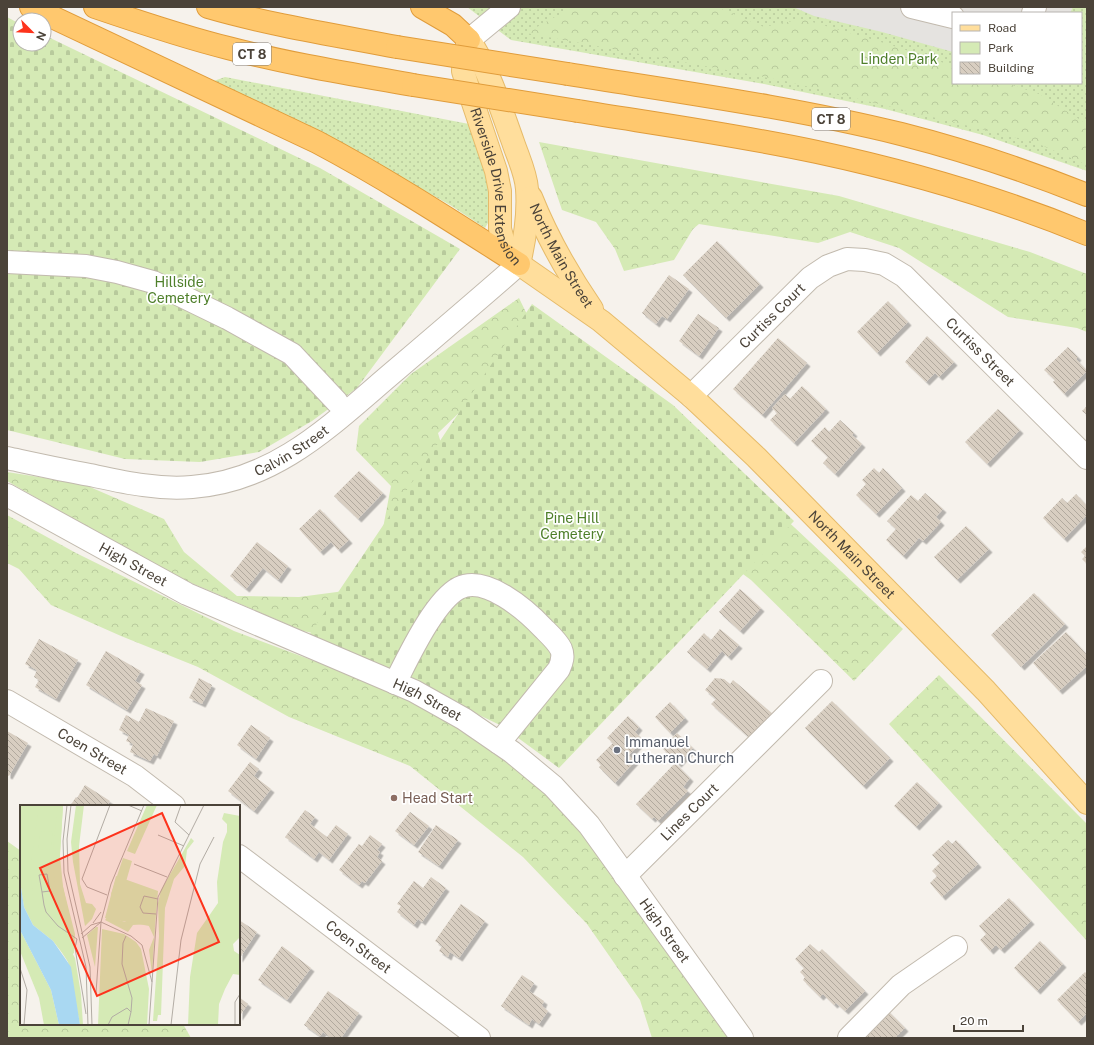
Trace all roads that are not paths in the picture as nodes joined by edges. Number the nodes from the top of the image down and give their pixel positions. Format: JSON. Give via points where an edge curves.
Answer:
{"nodes":[{"id":1,"x":31,"y":7,"type":"edge"},
{"id":2,"x":95,"y":7,"type":"edge"},
{"id":3,"x":208,"y":7,"type":"edge"},
{"id":4,"x":422,"y":7,"type":"edge"},
{"id":5,"x":509,"y":7,"type":"edge"},
{"id":6,"x":912,"y":7,"type":"edge"},
{"id":7,"x":952,"y":17,"type":"edge"},
{"id":8,"x":469,"y":40,"type":"junction"},
{"id":9,"x":527,"y":187,"type":"junction"},
{"id":10,"x":1087,"y":195,"type":"edge"},
{"id":11,"x":1087,"y":234,"type":"edge"},
{"id":12,"x":866,"y":260,"type":"joint"},
{"id":13,"x":7,"y":262,"type":"edge"},
{"id":14,"x":519,"y":264,"type":"junction"},
{"id":15,"x":601,"y":321,"type":"junction"},
{"id":16,"x":691,"y":396,"type":"junction"},
{"id":17,"x":336,"y":402,"type":"dead end"},
{"id":18,"x":7,"y":458,"type":"edge"},
{"id":19,"x":1087,"y":458,"type":"edge"},
{"id":20,"x":7,"y":495,"type":"edge"},
{"id":21,"x":821,"y":681,"type":"dead end"},
{"id":22,"x":395,"y":683,"type":"junction"},
{"id":23,"x":7,"y":701,"type":"edge"},
{"id":24,"x":499,"y":743,"type":"junction"},
{"id":25,"x":1087,"y":803,"type":"edge"},
{"id":26,"x":173,"y":805,"type":"edge"},
{"id":27,"x":240,"y":857,"type":"edge"},
{"id":28,"x":626,"y":876,"type":"junction"},
{"id":29,"x":956,"y":947,"type":"dead end"},
{"id":30,"x":479,"y":1038,"type":"edge"},
{"id":31,"x":742,"y":1038,"type":"edge"},
{"id":32,"x":849,"y":1038,"type":"edge"}],
"edges":[{"from":1,"to":14,"type":"highway","via":[[361,165]]},
{"from":2,"to":11,"type":"highway","number":"CT 8","bridge":true,"via":[[228,48],[313,68],[734,136],[817,152],[982,195]]},
{"from":3,"to":10,"type":"highway","number":"CT 8","bridge":true,"via":[[239,16],[397,47],[735,101],[901,134],[982,158]]},
{"from":4,"to":8,"type":"highway","via":[[453,25]]},
{"from":5,"to":8,"type":"street"},
{"from":6,"to":7,"type":"street"},
{"from":8,"to":9,"type":"main road","name":"Riverside Drive Extension","via":[[490,78]]},
{"from":8,"to":14,"type":"main road","name":"Riverside Drive Extension","via":[[464,56],[464,71],[496,171],[500,190],[500,230],[509,252]]},
{"from":9,"to":14,"type":"main road","name":"Riverside Drive Extension","via":[[526,234]]},
{"from":9,"to":15,"type":"main road","name":"North Main Street","via":[[540,220],[560,258]]},
{"from":12,"to":16,"type":"street","name":"Curtiss Court","via":[[847,259],[828,266],[810,278]]},
{"from":12,"to":19,"type":"street","name":"Curtiss Street","via":[[884,264],[904,276]]},
{"from":13,"to":17,"type":"street","via":[[86,266],[153,282],[228,318],[292,354]]},
{"from":14,"to":15,"type":"main road","name":"North Main Street"},
{"from":14,"to":18,"type":"street","name":"Calvin Street","via":[[320,435],[284,459],[250,474],[219,484],[191,488],[162,488],[129,484]]},
{"from":15,"to":16,"type":"main road","name":"North Main Street"},
{"from":16,"to":25,"type":"main road","name":"North Main Street","via":[[783,484],[980,686]]},
{"from":20,"to":22,"type":"street","name":"High Street","via":[[186,594]]},
{"from":21,"to":28,"type":"street","name":"Lines Court"},
{"from":22,"to":24,"type":"street","name":"High Street","via":[[464,719]]},
{"from":22,"to":24,"type":"street","via":[[420,636],[448,595],[460,587],[472,586],[499,592],[541,626],[561,649],[563,657],[558,669]]},
{"from":23,"to":26,"type":"street","name":"Coen Street","via":[[135,776]]},
{"from":24,"to":28,"type":"street","name":"High Street","via":[[553,786],[589,825]]},
{"from":27,"to":30,"type":"street","name":"Coen Street"},
{"from":28,"to":31,"type":"street","name":"High Street"},
{"from":29,"to":32,"type":"street","via":[[901,985]]}]}
